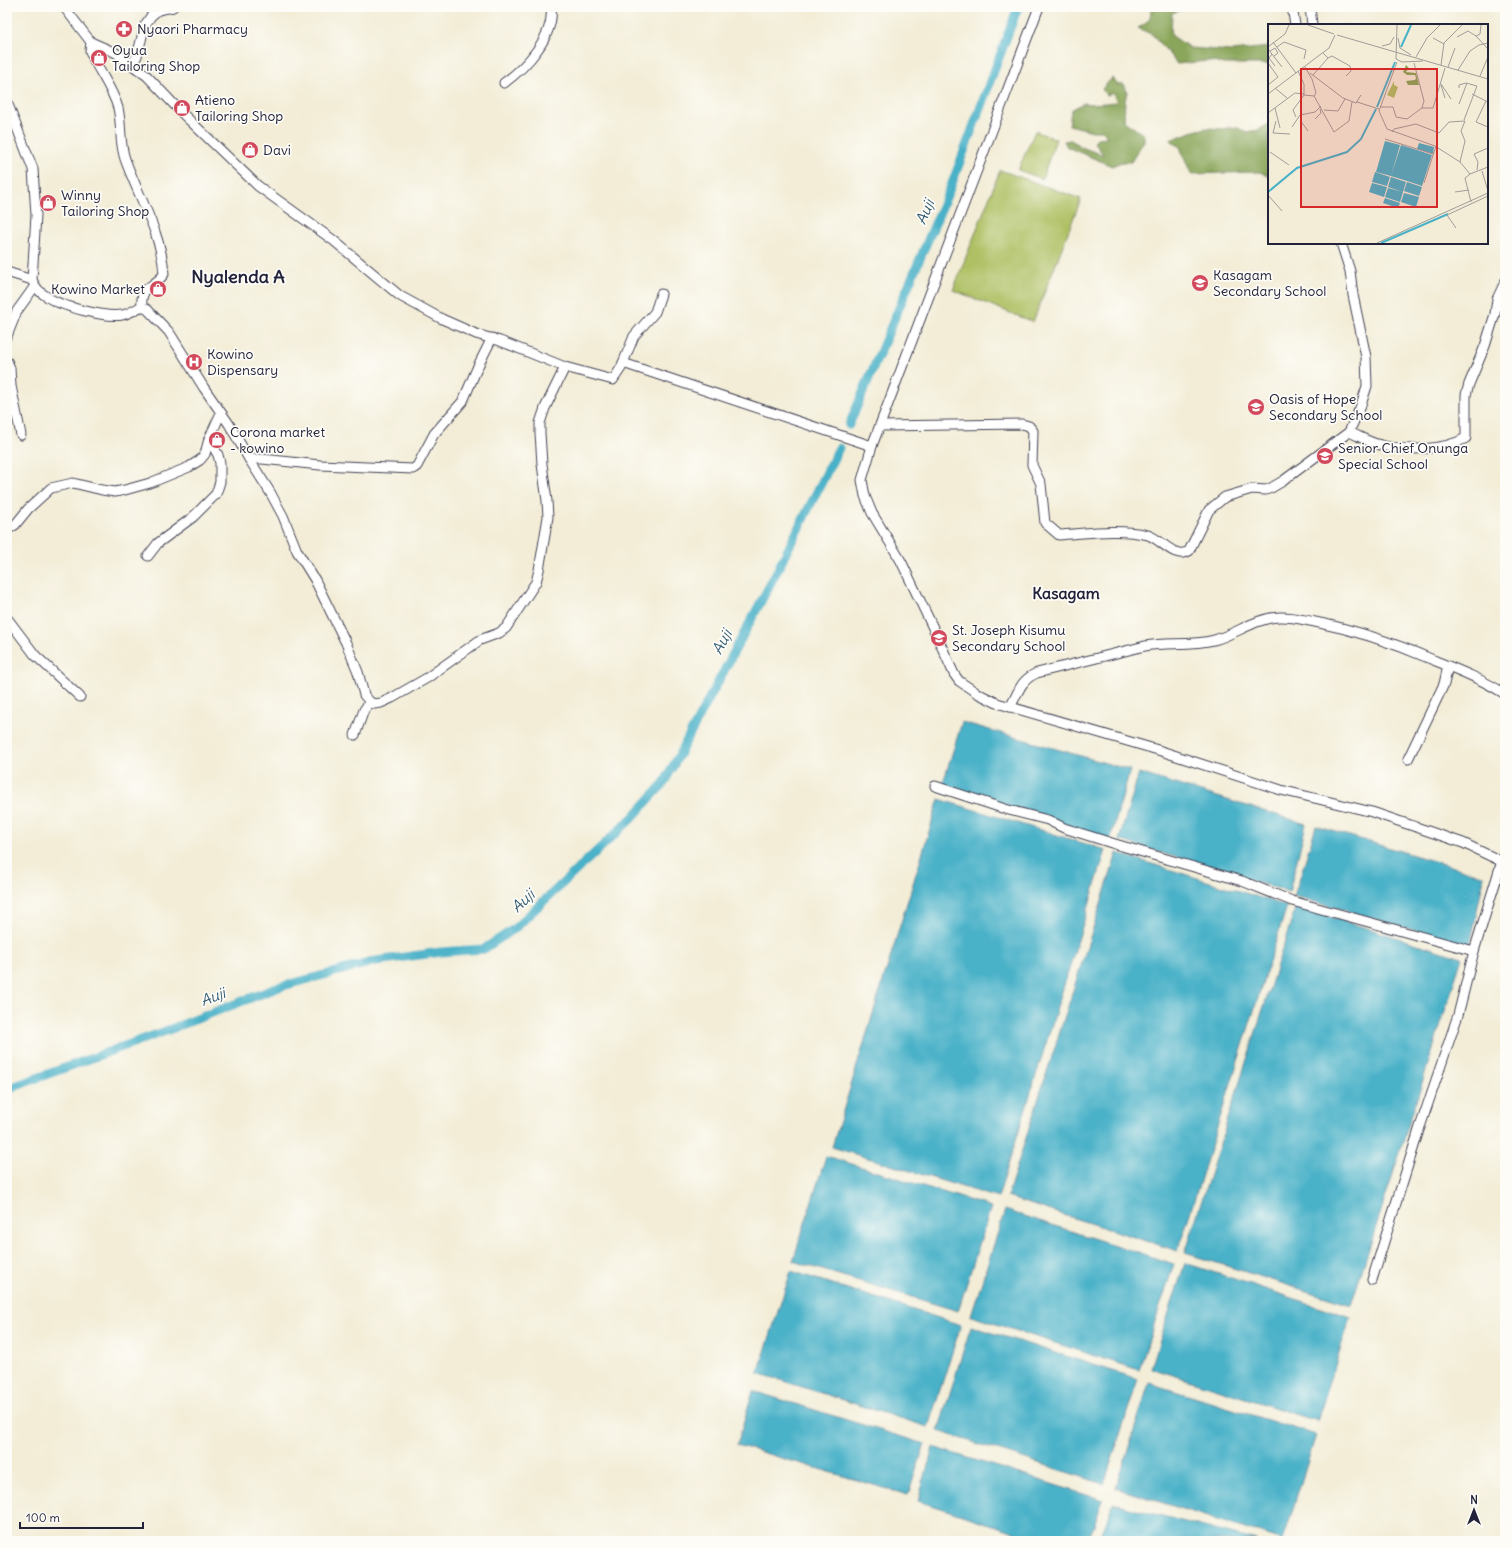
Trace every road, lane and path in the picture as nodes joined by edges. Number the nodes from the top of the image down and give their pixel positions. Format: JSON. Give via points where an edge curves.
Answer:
{"nodes":[{"id":1,"x":64,"y":7,"type":"edge"},
{"id":2,"x":173,"y":7,"type":"edge"},
{"id":3,"x":551,"y":7,"type":"edge"},
{"id":4,"x":1039,"y":7,"type":"edge"},
{"id":5,"x":1292,"y":7,"type":"edge"},
{"id":6,"x":1310,"y":7,"type":"edge"},
{"id":7,"x":1295,"y":24,"type":"edge"},
{"id":8,"x":1312,"y":24,"type":"edge"},
{"id":9,"x":91,"y":42,"type":"junction"},
{"id":10,"x":132,"y":64,"type":"junction"},
{"id":11,"x":504,"y":83,"type":"dead end"},
{"id":12,"x":7,"y":102,"type":"edge"},
{"id":13,"x":1341,"y":244,"type":"edge"},
{"id":14,"x":7,"y":272,"type":"edge"},
{"id":15,"x":1505,"y":282,"type":"edge"},
{"id":16,"x":34,"y":283,"type":"junction"},
{"id":17,"x":661,"y":294,"type":"dead end"},
{"id":18,"x":142,"y":306,"type":"junction"},
{"id":19,"x":7,"y":336,"type":"edge"},
{"id":20,"x":492,"y":338,"type":"junction"},
{"id":21,"x":7,"y":361,"type":"edge"},
{"id":22,"x":623,"y":363,"type":"junction"},
{"id":23,"x":565,"y":367,"type":"junction"},
{"id":24,"x":221,"y":413,"type":"junction"},
{"id":25,"x":881,"y":426,"type":"junction"},
{"id":26,"x":1349,"y":432,"type":"junction"},
{"id":27,"x":21,"y":435,"type":"dead end"},
{"id":28,"x":209,"y":439,"type":"junction"},
{"id":29,"x":872,"y":446,"type":"junction"},
{"id":30,"x":249,"y":459,"type":"junction"},
{"id":31,"x":7,"y":527,"type":"edge"},
{"id":32,"x":148,"y":556,"type":"dead end"},
{"id":33,"x":7,"y":618,"type":"edge"},
{"id":34,"x":1448,"y":666,"type":"junction"},
{"id":35,"x":1505,"y":694,"type":"edge"},
{"id":36,"x":80,"y":698,"type":"dead end"},
{"id":37,"x":370,"y":702,"type":"junction"},
{"id":38,"x":1010,"y":707,"type":"junction"},
{"id":39,"x":355,"y":735,"type":"dead end"},
{"id":40,"x":1408,"y":759,"type":"dead end"},
{"id":41,"x":935,"y":786,"type":"dead end"},
{"id":42,"x":1504,"y":862,"type":"edge"},
{"id":43,"x":1474,"y":951,"type":"junction"},
{"id":44,"x":1372,"y":1280,"type":"dead end"}],
"edges":[{"from":1,"to":9,"type":"street"},
{"from":2,"to":10,"type":"street","via":[[158,10],[151,16],[145,25],[137,56]]},
{"from":3,"to":11,"type":"street","via":[[551,19],[544,39],[519,72]]},
{"from":4,"to":25,"type":"street"},
{"from":5,"to":7,"type":"street"},
{"from":6,"to":8,"type":"street"},
{"from":9,"to":10,"type":"street","via":[[107,48]]},
{"from":9,"to":18,"type":"street","via":[[92,56],[118,108],[122,150],[154,230],[164,268],[161,278],[143,292]]},
{"from":10,"to":20,"type":"street","via":[[258,186],[333,240],[400,296],[462,328]]},
{"from":12,"to":16,"type":"street","via":[[33,169],[36,215]]},
{"from":13,"to":26,"type":"street","via":[[1350,271],[1366,357],[1367,386]]},
{"from":14,"to":16,"type":"street"},
{"from":15,"to":26,"type":"street","via":[[1497,299],[1485,346],[1466,395],[1466,438],[1456,444],[1421,449],[1380,445]]},
{"from":16,"to":18,"type":"street","via":[[46,297],[76,309],[122,315]]},
{"from":16,"to":19,"type":"street","via":[[17,311]]},
{"from":17,"to":22,"type":"street","via":[[655,312],[634,336]]},
{"from":18,"to":24,"type":"street","via":[[169,332]]},
{"from":20,"to":23,"type":"street"},
{"from":20,"to":30,"type":"street","via":[[463,401],[434,434],[413,469]]},
{"from":21,"to":27,"type":"street"},
{"from":22,"to":23,"type":"street","via":[[613,380]]},
{"from":22,"to":29,"type":"street"},
{"from":23,"to":37,"type":"street","via":[[540,422],[548,517],[536,582],[506,628],[480,640],[427,678],[392,698],[381,703]]},
{"from":24,"to":28,"type":"street"},
{"from":24,"to":30,"type":"street"},
{"from":25,"to":26,"type":"street","via":[[1029,426],[1033,431],[1032,465],[1041,484],[1045,523],[1059,535],[1127,532],[1150,536],[1164,546],[1183,554],[1189,551],[1209,510],[1225,497],[1252,489],[1271,488]]},
{"from":25,"to":29,"type":"street"},
{"from":28,"to":31,"type":"street","via":[[205,454],[190,467],[138,487],[115,492],[73,483],[51,488],[15,525]]},
{"from":28,"to":32,"type":"street","via":[[220,463],[220,482],[216,494],[193,517],[158,543]]},
{"from":29,"to":38,"type":"street","via":[[862,480],[865,496],[872,513],[901,561],[954,674],[959,681],[977,693]]},
{"from":30,"to":37,"type":"street","via":[[283,516],[298,551],[356,664],[364,695]]},
{"from":33,"to":36,"type":"street","via":[[35,655]]},
{"from":34,"to":35,"type":"street","via":[[1475,677]]},
{"from":34,"to":38,"type":"street","via":[[1354,631],[1281,616],[1257,621],[1216,639],[1199,643],[1158,644],[1132,648],[1038,673],[1023,682]]},
{"from":34,"to":40,"type":"street","via":[[1444,684]]},
{"from":37,"to":39,"type":"street","via":[[364,710]]},
{"from":38,"to":42,"type":"street","via":[[1158,750],[1281,790],[1372,812],[1463,843]]},
{"from":41,"to":43,"type":"street","via":[[1292,900]]},
{"from":42,"to":43,"type":"street"},
{"from":43,"to":44,"type":"street","via":[[1458,1015]]}]}
